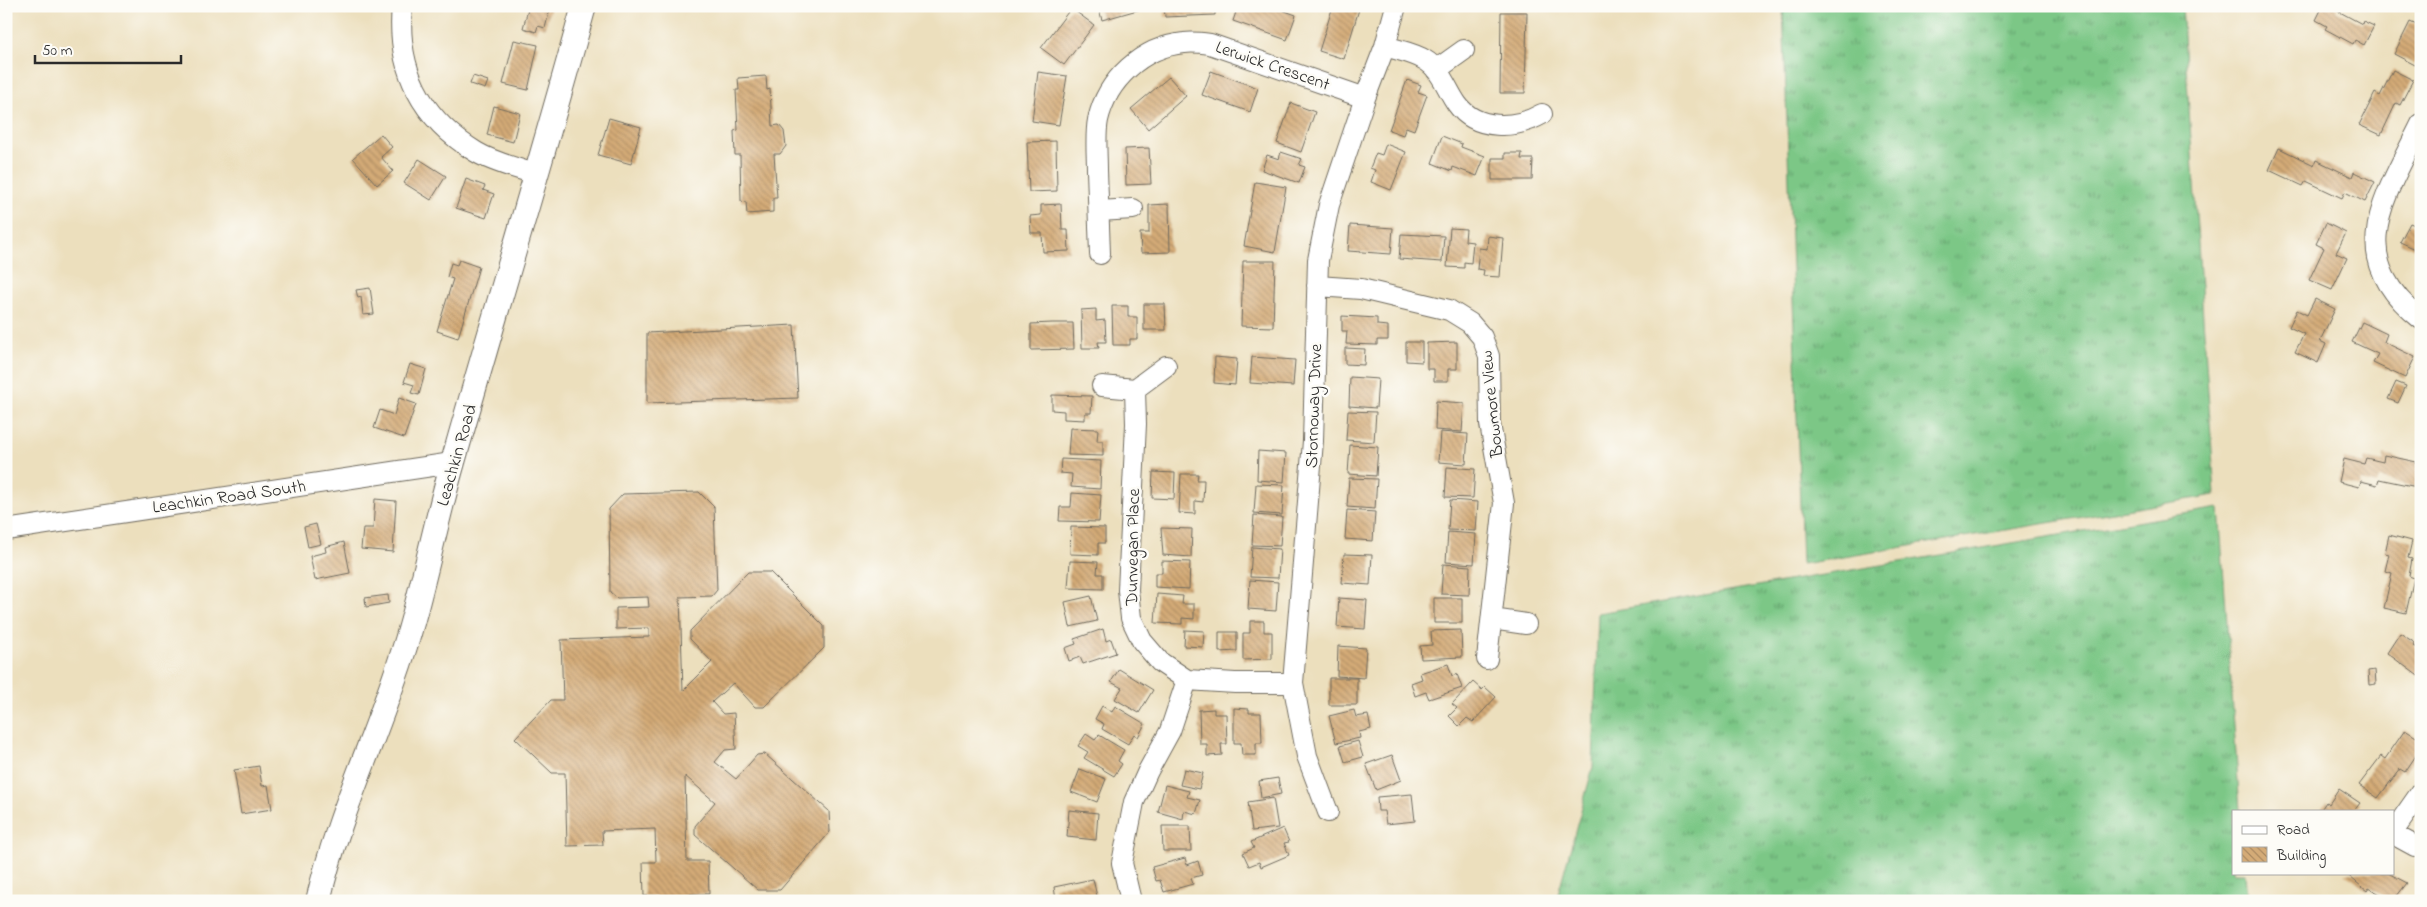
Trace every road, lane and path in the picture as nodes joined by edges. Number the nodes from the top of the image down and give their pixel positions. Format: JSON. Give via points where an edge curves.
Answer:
{"nodes":[{"id":1,"x":402,"y":6,"type":"edge"},
{"id":2,"x":584,"y":6,"type":"edge"},
{"id":3,"x":1396,"y":6,"type":"edge"},
{"id":4,"x":1385,"y":46,"type":"junction"},
{"id":5,"x":1464,"y":50,"type":"dead end"},
{"id":6,"x":1436,"y":70,"type":"junction"},
{"id":7,"x":1365,"y":98,"type":"junction"},
{"id":8,"x":1542,"y":114,"type":"dead end"},
{"id":9,"x":2421,"y":124,"type":"edge"},
{"id":10,"x":537,"y":175,"type":"junction"},
{"id":11,"x":1133,"y":209,"type":"dead end"},
{"id":12,"x":1099,"y":211,"type":"junction"},
{"id":13,"x":1100,"y":254,"type":"dead end"},
{"id":14,"x":1316,"y":286,"type":"junction"},
{"id":15,"x":2421,"y":319,"type":"edge"},
{"id":16,"x":1166,"y":366,"type":"dead end"},
{"id":17,"x":1102,"y":386,"type":"dead end"},
{"id":18,"x":1135,"y":389,"type":"junction"},
{"id":19,"x":452,"y":463,"type":"junction"},
{"id":20,"x":6,"y":530,"type":"edge"},
{"id":21,"x":1492,"y":619,"type":"junction"},
{"id":22,"x":1526,"y":624,"type":"dead end"},
{"id":23,"x":1487,"y":659,"type":"dead end"},
{"id":24,"x":1187,"y":680,"type":"junction"},
{"id":25,"x":1293,"y":683,"type":"junction"},
{"id":26,"x":2421,"y":792,"type":"edge"},
{"id":27,"x":1328,"y":812,"type":"dead end"},
{"id":28,"x":2394,"y":832,"type":"edge"},
{"id":29,"x":2394,"y":834,"type":"edge"},
{"id":30,"x":2415,"y":846,"type":"dead end"},
{"id":31,"x":318,"y":901,"type":"edge"},
{"id":32,"x":1131,"y":901,"type":"edge"}],
"edges":[{"from":1,"to":10,"type":"street","via":[[400,42],[420,98],[431,116],[477,153]]},
{"from":2,"to":10,"type":"street","name":"Leachkin Road"},
{"from":3,"to":4,"type":"street","name":"Stornoway Drive"},
{"from":4,"to":6,"type":"street","via":[[1425,60]]},
{"from":4,"to":7,"type":"street","name":"Stornoway Drive"},
{"from":5,"to":6,"type":"street"},
{"from":6,"to":8,"type":"street","via":[[1459,106],[1486,123],[1500,126],[1516,124]]},
{"from":7,"to":12,"type":"street","name":"Lerwick Crescent","via":[[1210,44],[1184,43],[1161,48],[1138,59],[1119,77],[1105,100],[1098,121]]},
{"from":7,"to":14,"type":"street","name":"Stornoway Drive","via":[[1329,205]]},
{"from":9,"to":15,"type":"street","via":[[2387,192],[2378,216],[2376,241],[2380,264],[2390,288]]},
{"from":10,"to":19,"type":"street","name":"Leachkin Road"},
{"from":11,"to":12,"type":"street"},
{"from":12,"to":13,"type":"street","name":"Lerwick Crescent"},
{"from":14,"to":21,"type":"street","name":"Bowmore View","via":[[1361,290],[1449,310],[1470,323],[1482,337],[1489,356],[1490,424],[1504,503]]},
{"from":14,"to":25,"type":"street","name":"Stornoway Drive","via":[[1313,441]]},
{"from":16,"to":18,"type":"street"},
{"from":17,"to":18,"type":"street"},
{"from":18,"to":24,"type":"street","name":"Dunvegan Place","via":[[1128,590],[1131,618],[1142,641],[1160,662]]},
{"from":19,"to":20,"type":"street","name":"Leachkin Road South"},
{"from":19,"to":31,"type":"street","name":"Leachkin Road","via":[[410,630],[375,736],[344,815]]},
{"from":21,"to":22,"type":"street"},
{"from":21,"to":23,"type":"street","name":"Bowmore View"},
{"from":24,"to":25,"type":"street"},
{"from":24,"to":32,"type":"street","via":[[1170,731],[1134,802],[1122,863]]},
{"from":25,"to":27,"type":"street","name":"Stornoway Drive","via":[[1307,756]]},
{"from":26,"to":28,"type":"street"},
{"from":29,"to":30,"type":"street"}]}
